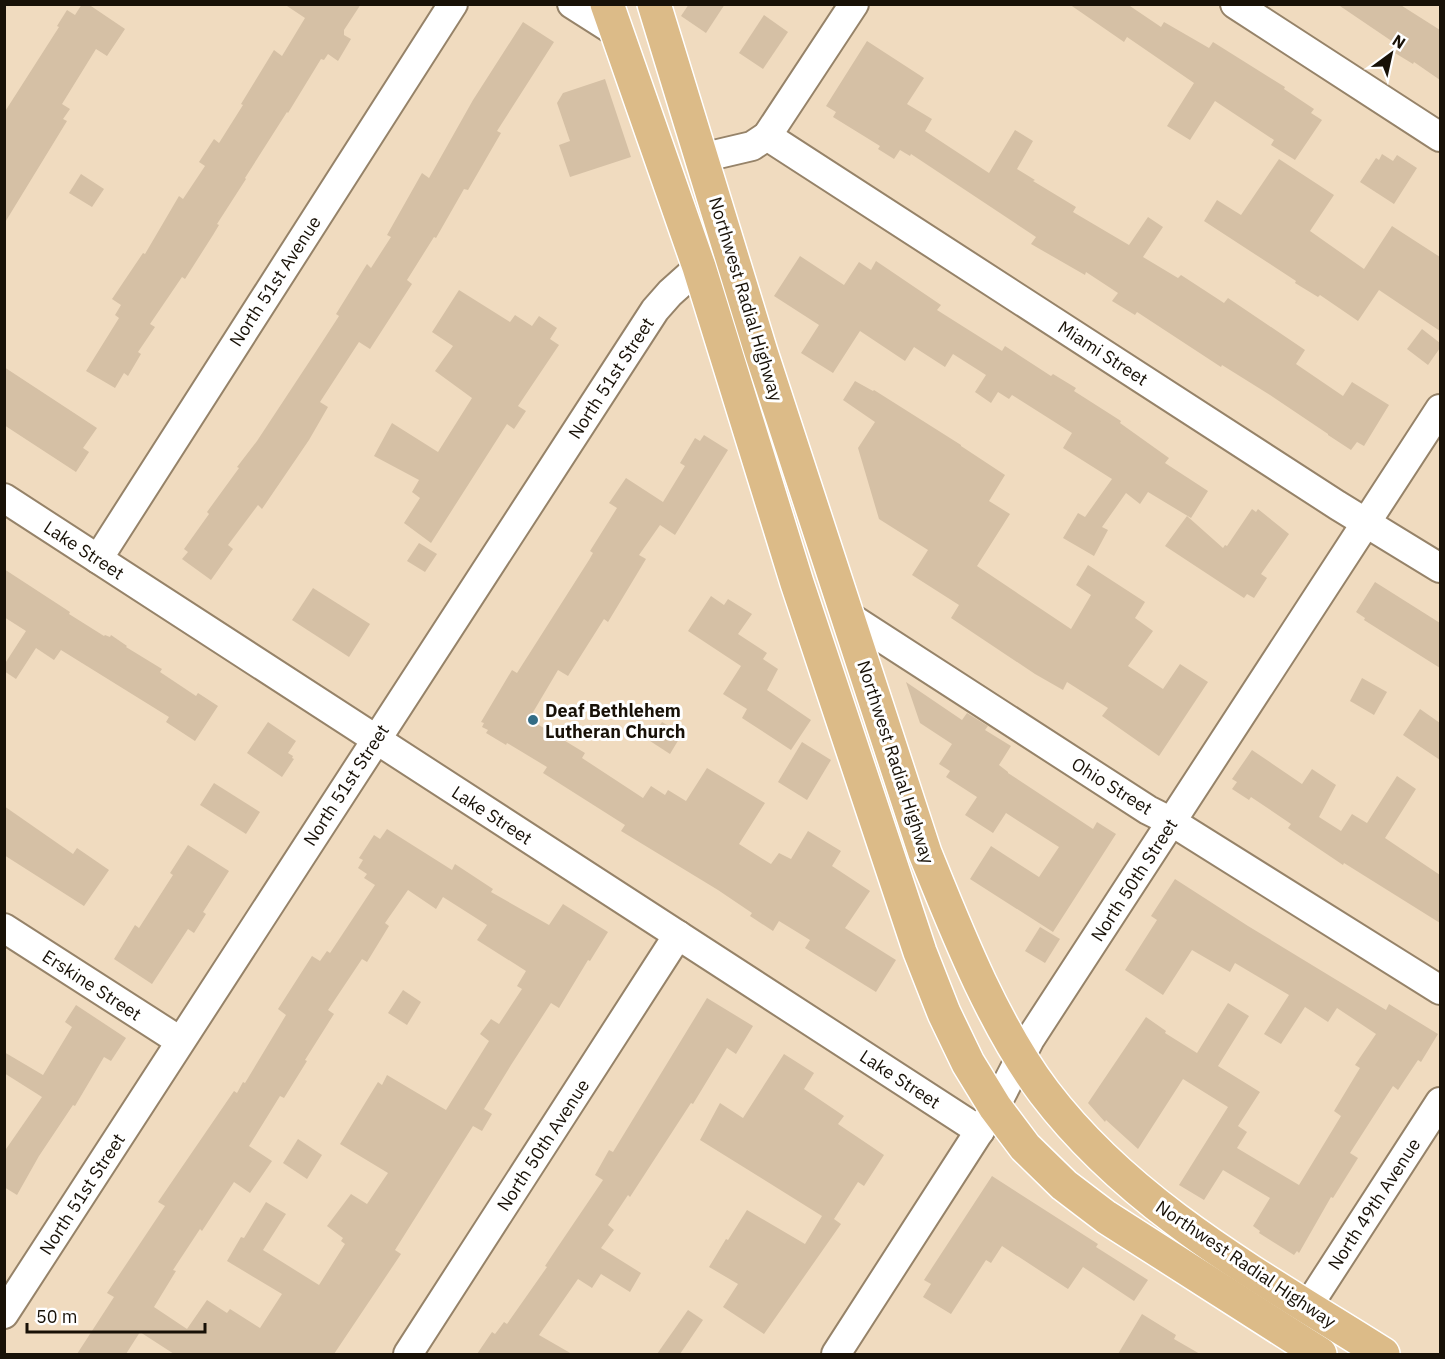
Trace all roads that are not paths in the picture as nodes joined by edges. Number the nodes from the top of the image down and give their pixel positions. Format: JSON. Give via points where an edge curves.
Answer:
{"nodes":[{"id":1,"x":453,"y":4,"type":"edge"},
{"id":2,"x":572,"y":4,"type":"edge"},
{"id":3,"x":654,"y":4,"type":"edge"},
{"id":4,"x":854,"y":4,"type":"edge"},
{"id":5,"x":1235,"y":4,"type":"edge"},
{"id":6,"x":611,"y":18,"type":"edge"},
{"id":7,"x":767,"y":136,"type":"junction"},
{"id":8,"x":1440,"y":138,"type":"edge"},
{"id":9,"x":702,"y":158,"type":"junction"},
{"id":10,"x":699,"y":267,"type":"junction"},
{"id":11,"x":1440,"y":409,"type":"edge"},
{"id":12,"x":4,"y":498,"type":"edge"},
{"id":13,"x":1368,"y":523,"type":"junction"},
{"id":14,"x":98,"y":559,"type":"junction"},
{"id":15,"x":1440,"y":568,"type":"edge"},
{"id":16,"x":848,"y":616,"type":"junction"},
{"id":17,"x":376,"y":739,"type":"junction"},
{"id":18,"x":1172,"y":822,"type":"junction"},
{"id":19,"x":4,"y":928,"type":"edge"},
{"id":20,"x":678,"y":935,"type":"junction"},
{"id":21,"x":1440,"y":990,"type":"edge"},
{"id":22,"x":180,"y":1041,"type":"junction"},
{"id":23,"x":1021,"y":1057,"type":"junction"},
{"id":24,"x":1440,"y":1102,"type":"edge"},
{"id":25,"x":987,"y":1119,"type":"junction"},
{"id":26,"x":1308,"y":1306,"type":"junction"},
{"id":27,"x":4,"y":1314,"type":"edge"},
{"id":28,"x":408,"y":1354,"type":"edge"},
{"id":29,"x":836,"y":1354,"type":"edge"},
{"id":30,"x":1320,"y":1354,"type":"edge"},
{"id":31,"x":1383,"y":1354,"type":"edge"}],
"edges":[{"from":1,"to":14,"type":"street","name":"North 51st Avenue"},
{"from":2,"to":6,"type":"street"},
{"from":3,"to":9,"type":"main road","name":"Northwest Radial Highway"},
{"from":4,"to":7,"type":"street"},
{"from":5,"to":8,"type":"street"},
{"from":6,"to":10,"type":"main road","name":"Northwest Radial Highway"},
{"from":7,"to":9,"type":"street","via":[[752,146]]},
{"from":7,"to":13,"type":"street","name":"Miami Street"},
{"from":9,"to":16,"type":"main road","name":"Northwest Radial Highway"},
{"from":10,"to":17,"type":"street","name":"North 51st Street","via":[[655,310]]},
{"from":10,"to":25,"type":"main road","name":"Northwest Radial Highway","via":[[797,583],[920,952],[968,1063]]},
{"from":11,"to":13,"type":"street","name":"North 50th Street"},
{"from":12,"to":14,"type":"street","name":"Lake Street"},
{"from":13,"to":15,"type":"street","name":"Miami Street"},
{"from":13,"to":18,"type":"street","name":"North 50th Street"},
{"from":14,"to":17,"type":"street","name":"Lake Street"},
{"from":16,"to":18,"type":"street","name":"Ohio Street"},
{"from":16,"to":23,"type":"main road","name":"Northwest Radial Highway","via":[[930,864],[984,990]]},
{"from":17,"to":20,"type":"street","name":"Lake Street"},
{"from":17,"to":22,"type":"street","name":"North 51st Street"},
{"from":18,"to":21,"type":"street","name":"Ohio Street"},
{"from":18,"to":23,"type":"street","name":"North 50th Street"},
{"from":19,"to":22,"type":"street","name":"Erskine Street"},
{"from":20,"to":25,"type":"street","name":"Lake Street"},
{"from":20,"to":28,"type":"street","name":"North 50th Avenue"},
{"from":22,"to":27,"type":"street","name":"North 51st Street"},
{"from":23,"to":25,"type":"street","name":"North 50th Street"},
{"from":23,"to":26,"type":"main road","name":"Northwest Radial Highway","via":[[1044,1092],[1108,1164],[1191,1232]]},
{"from":24,"to":26,"type":"street","name":"North 49th Avenue"},
{"from":25,"to":29,"type":"street","name":"North 50th Street"},
{"from":25,"to":30,"type":"main road","name":"Northwest Radial Highway","via":[[1098,1210]]},
{"from":26,"to":31,"type":"main road","name":"Northwest Radial Highway"}]}
